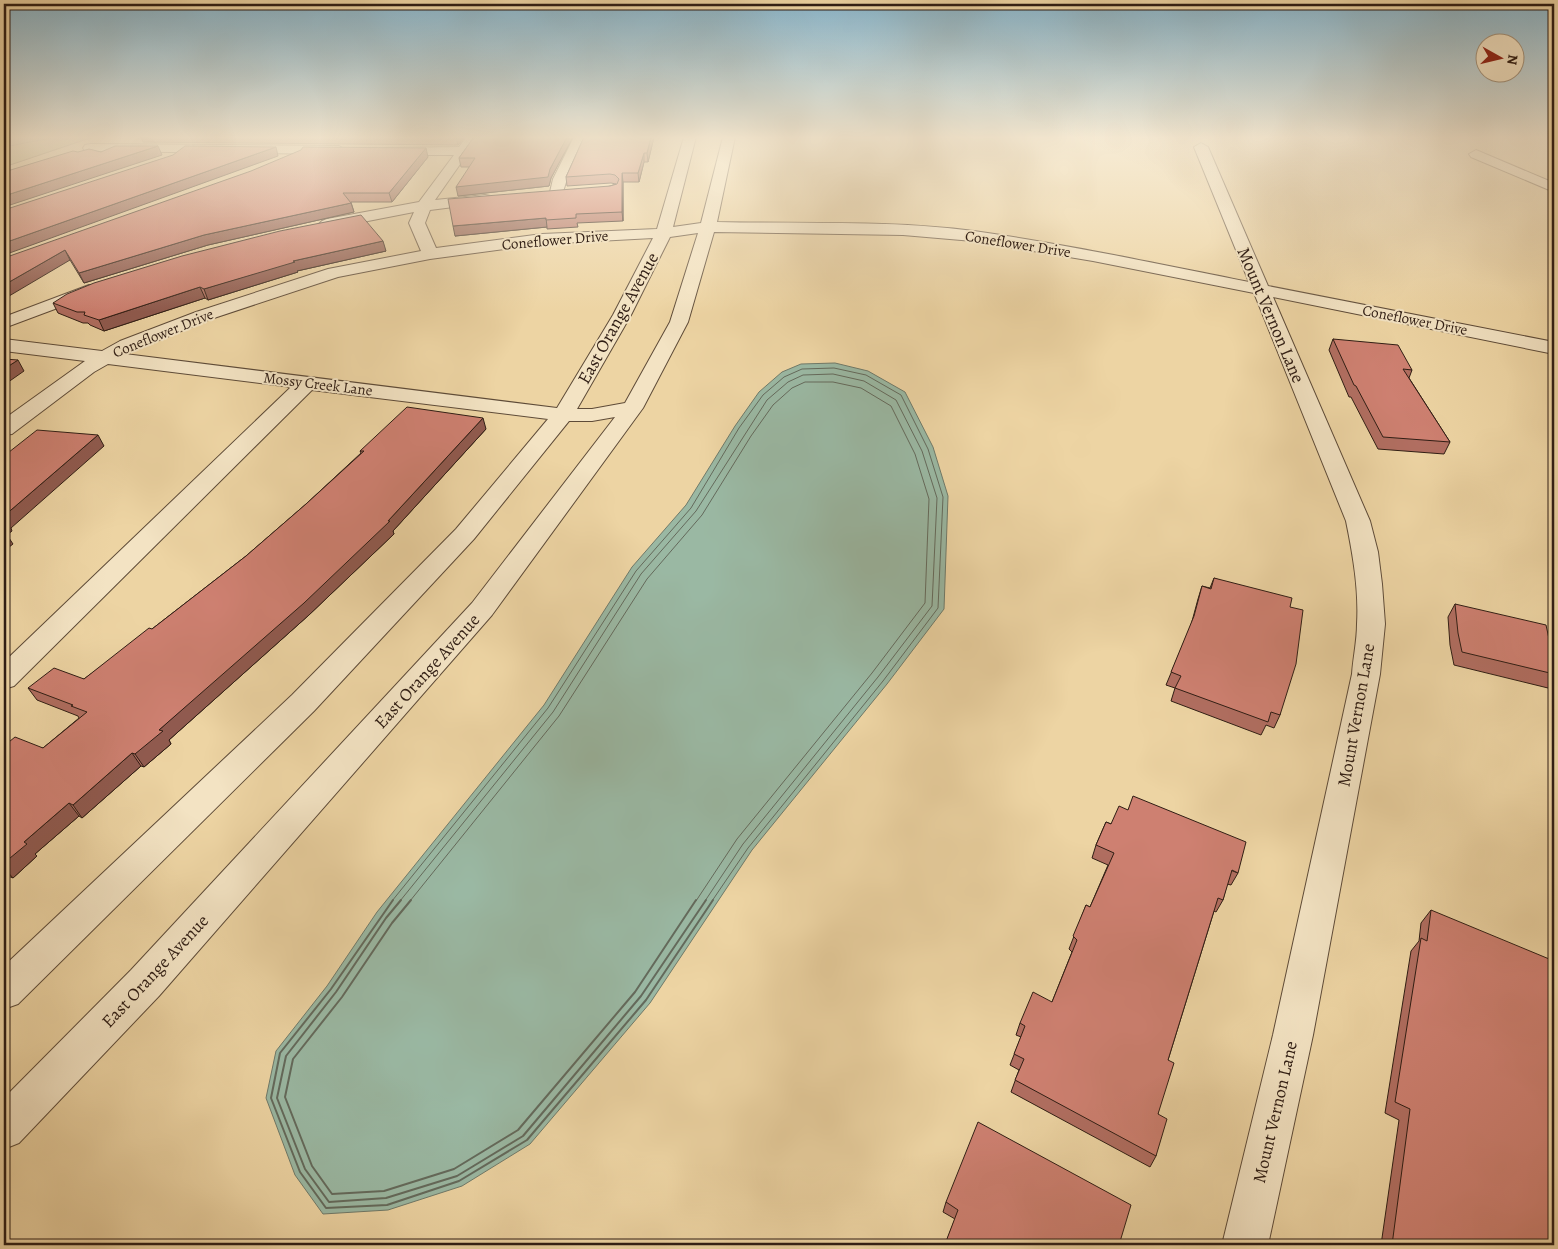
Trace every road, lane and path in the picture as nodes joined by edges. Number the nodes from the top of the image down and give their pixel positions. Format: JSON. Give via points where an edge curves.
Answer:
{"nodes":[{"id":1,"x":431,"y":195,"type":"edge"},
{"id":2,"x":674,"y":195,"type":"edge"},
{"id":3,"x":715,"y":195,"type":"edge"},
{"id":4,"x":1221,"y":195,"type":"edge"},
{"id":5,"x":498,"y":198,"type":"edge"},
{"id":6,"x":424,"y":206,"type":"junction"},
{"id":7,"x":666,"y":224,"type":"junction"},
{"id":8,"x":708,"y":226,"type":"junction"},
{"id":9,"x":312,"y":227,"type":"edge"},
{"id":10,"x":430,"y":254,"type":"junction"},
{"id":11,"x":104,"y":285,"type":"edge"},
{"id":12,"x":1261,"y":290,"type":"junction"},
{"id":13,"x":4,"y":323,"type":"edge"},
{"id":14,"x":4,"y":344,"type":"edge"},
{"id":15,"x":1554,"y":348,"type":"edge"},
{"id":16,"x":105,"y":357,"type":"junction"},
{"id":17,"x":307,"y":383,"type":"junction"},
{"id":18,"x":633,"y":408,"type":"junction"},
{"id":19,"x":563,"y":414,"type":"junction"},
{"id":20,"x":4,"y":428,"type":"edge"},
{"id":21,"x":4,"y":679,"type":"edge"},
{"id":22,"x":4,"y":991,"type":"edge"},
{"id":23,"x":4,"y":1128,"type":"edge"},
{"id":24,"x":1245,"y":1245,"type":"edge"}],
"edges":[{"from":1,"to":6,"type":"street"},
{"from":2,"to":7,"type":"street","name":"East Orange Avenue"},
{"from":3,"to":8,"type":"street","name":"East Orange Avenue"},
{"from":4,"to":12,"type":"street","name":"Mount Vernon Lane"},
{"from":5,"to":6,"type":"street"},
{"from":6,"to":9,"type":"street"},
{"from":6,"to":10,"type":"street","via":[[417,223]]},
{"from":7,"to":8,"type":"street","name":"Coneflower Drive"},
{"from":7,"to":10,"type":"street","name":"Coneflower Drive"},
{"from":7,"to":19,"type":"street","name":"East Orange Avenue","via":[[622,315]]},
{"from":8,"to":12,"type":"street","name":"Coneflower Drive","via":[[903,230],[973,236]]},
{"from":8,"to":18,"type":"street","name":"East Orange Avenue","via":[[679,322]]},
{"from":10,"to":16,"type":"street","name":"Coneflower Drive","via":[[334,274],[296,286],[202,316]]},
{"from":11,"to":13,"type":"street"},
{"from":12,"to":15,"type":"street","name":"Coneflower Drive"},
{"from":12,"to":24,"type":"street","name":"Mount Vernon Lane","via":[[1358,521],[1365,552],[1371,624],[1352,753]]},
{"from":14,"to":16,"type":"street","name":"Mossy Creek Lane"},
{"from":16,"to":17,"type":"street","name":"Mossy Creek Lane"},
{"from":16,"to":20,"type":"street","name":"Coneflower Drive"},
{"from":17,"to":19,"type":"street","name":"Mossy Creek Lane"},
{"from":17,"to":21,"type":"street"},
{"from":18,"to":19,"type":"street","name":"Mossy Creek Lane","via":[[592,415]]},
{"from":18,"to":23,"type":"street","name":"East Orange Avenue","via":[[482,609],[145,983]]},
{"from":19,"to":22,"type":"street","name":"East Orange Avenue","via":[[465,534],[303,703]]}]}
